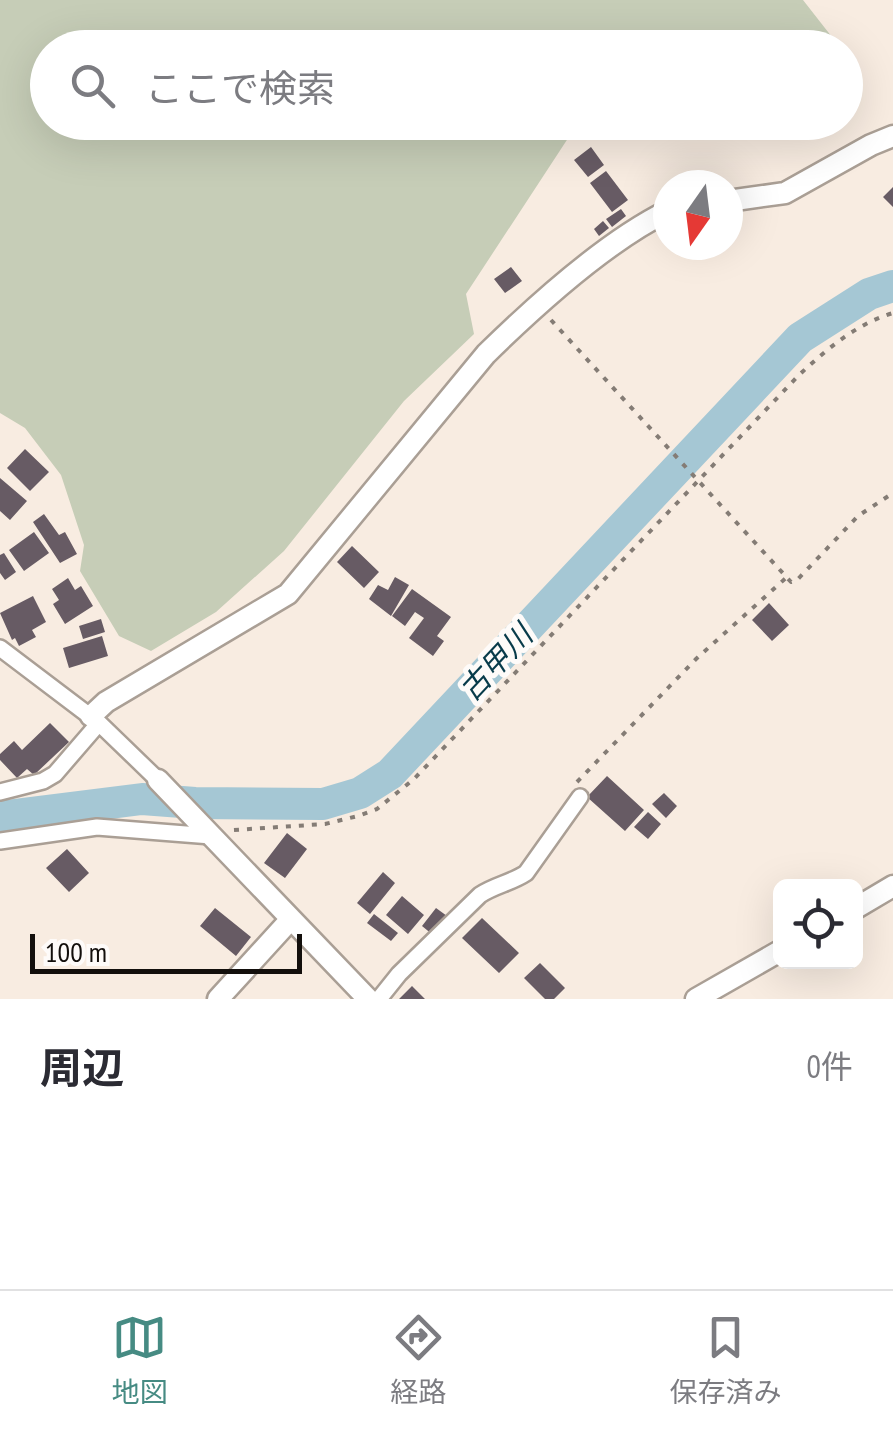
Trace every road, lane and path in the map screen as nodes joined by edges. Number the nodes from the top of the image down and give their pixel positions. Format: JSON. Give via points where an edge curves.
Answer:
{"nodes":[{"id":1,"x":893,"y":136,"type":"edge"},
{"id":2,"x":743,"y":199,"type":"edge"},
{"id":3,"x":653,"y":220,"type":"edge"},
{"id":4,"x":537,"y":307,"type":"junction"},
{"id":5,"x":893,"y":313,"type":"edge"},
{"id":6,"x":698,"y":480,"type":"junction"},
{"id":7,"x":893,"y":493,"type":"edge"},
{"id":8,"x":787,"y":578,"type":"junction"},
{"id":9,"x":0,"y":648,"type":"edge"},
{"id":10,"x":95,"y":719,"type":"junction"},
{"id":11,"x":158,"y":780,"type":"joint"},
{"id":12,"x":0,"y":792,"type":"edge"},
{"id":13,"x":580,"y":797,"type":"joint"},
{"id":14,"x":205,"y":830,"type":"junction"},
{"id":15,"x":0,"y":841,"type":"edge"},
{"id":16,"x":893,"y":886,"type":"edge"},
{"id":17,"x":863,"y":904,"type":"edge"},
{"id":18,"x":291,"y":918,"type":"junction"},
{"id":19,"x":773,"y":954,"type":"edge"},
{"id":20,"x":218,"y":999,"type":"edge"},
{"id":21,"x":368,"y":999,"type":"edge"},
{"id":22,"x":379,"y":999,"type":"edge"},
{"id":23,"x":696,"y":999,"type":"edge"}],
"edges":[{"from":1,"to":2,"type":"street","via":[[785,193]]},
{"from":3,"to":4,"type":"street"},
{"from":4,"to":6,"type":"path"},
{"from":4,"to":10,"type":"street","via":[[446,398],[288,594],[106,702]]},
{"from":5,"to":6,"type":"path","via":[[832,344]]},
{"from":6,"to":8,"type":"path"},
{"from":6,"to":14,"type":"path","via":[[414,780],[377,809],[325,824]]},
{"from":7,"to":8,"type":"path","via":[[858,516],[796,580]]},
{"from":8,"to":13,"type":"path","via":[[696,659],[571,788]]},
{"from":9,"to":10,"type":"street"},
{"from":10,"to":11,"type":"street"},
{"from":10,"to":12,"type":"street","via":[[55,774]]},
{"from":11,"to":14,"type":"street"},
{"from":13,"to":22,"type":"street","via":[[526,873],[480,895]]},
{"from":14,"to":15,"type":"street","via":[[97,827]]},
{"from":14,"to":18,"type":"street"},
{"from":16,"to":17,"type":"street"},
{"from":18,"to":20,"type":"street"},
{"from":18,"to":21,"type":"street"},
{"from":19,"to":23,"type":"street"}]}
